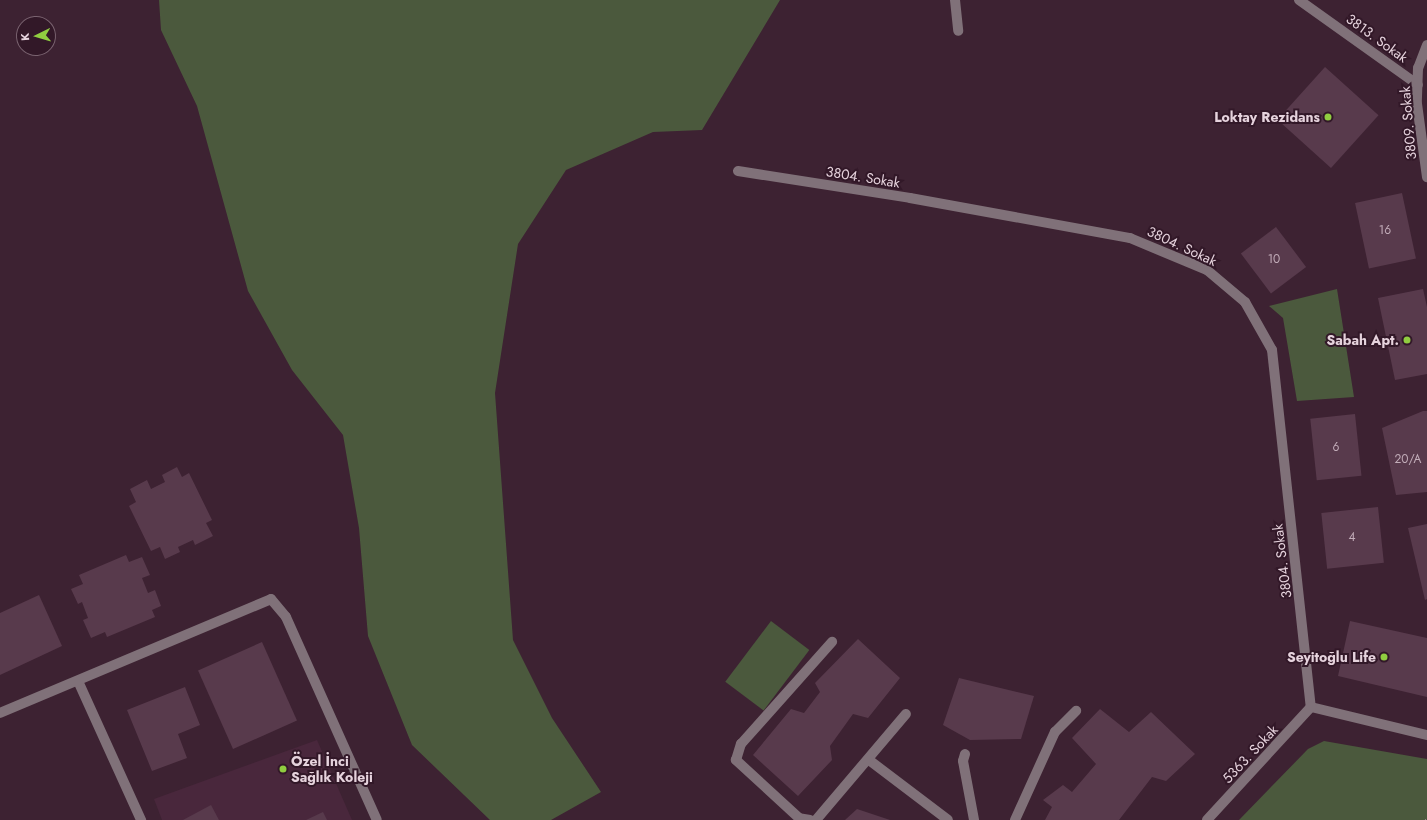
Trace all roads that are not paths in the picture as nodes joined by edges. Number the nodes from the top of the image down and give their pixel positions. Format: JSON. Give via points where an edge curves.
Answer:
{"nodes":[{"id":1,"x":955,"y":0,"type":"edge"},
{"id":2,"x":1300,"y":0,"type":"edge"},
{"id":3,"x":958,"y":31,"type":"dead end"},
{"id":4,"x":1427,"y":45,"type":"edge"},
{"id":5,"x":1418,"y":85,"type":"junction"},
{"id":6,"x":738,"y":171,"type":"dead end"},
{"id":7,"x":1427,"y":177,"type":"edge"},
{"id":8,"x":832,"y":642,"type":"dead end"},
{"id":9,"x":78,"y":681,"type":"junction"},
{"id":10,"x":1311,"y":707,"type":"junction"},
{"id":11,"x":1076,"y":711,"type":"dead end"},
{"id":12,"x":0,"y":713,"type":"edge"},
{"id":13,"x":906,"y":714,"type":"dead end"},
{"id":14,"x":1427,"y":735,"type":"edge"},
{"id":15,"x":965,"y":754,"type":"dead end"},
{"id":16,"x":868,"y":760,"type":"junction"},
{"id":17,"x":141,"y":820,"type":"edge"},
{"id":18,"x":378,"y":820,"type":"edge"},
{"id":19,"x":810,"y":820,"type":"edge"},
{"id":20,"x":816,"y":820,"type":"edge"},
{"id":21,"x":948,"y":820,"type":"edge"},
{"id":22,"x":974,"y":820,"type":"edge"},
{"id":23,"x":1015,"y":820,"type":"edge"},
{"id":24,"x":1207,"y":820,"type":"edge"}],
"edges":[{"from":1,"to":3,"type":"street"},
{"from":2,"to":5,"type":"street","name":"3813. Sokak"},
{"from":4,"to":5,"type":"street","name":"3809. Sokak","via":[[1418,68]]},
{"from":5,"to":7,"type":"street","name":"3809. Sokak","via":[[1417,104]]},
{"from":6,"to":10,"type":"street","name":"3804. Sokak","via":[[910,198],[1130,238],[1207,270],[1245,302],[1272,350]]},
{"from":8,"to":19,"type":"street","via":[[741,744],[736,760],[799,818]]},
{"from":9,"to":12,"type":"street"},
{"from":9,"to":17,"type":"street"},
{"from":9,"to":18,"type":"street","via":[[271,599],[286,617]]},
{"from":10,"to":14,"type":"street"},
{"from":10,"to":24,"type":"street","name":"5363. Sokak"},
{"from":11,"to":23,"type":"street","via":[[1055,732]]},
{"from":13,"to":16,"type":"street"},
{"from":15,"to":22,"type":"street","via":[[962,761]]},
{"from":16,"to":20,"type":"street"},
{"from":16,"to":21,"type":"street"}]}
